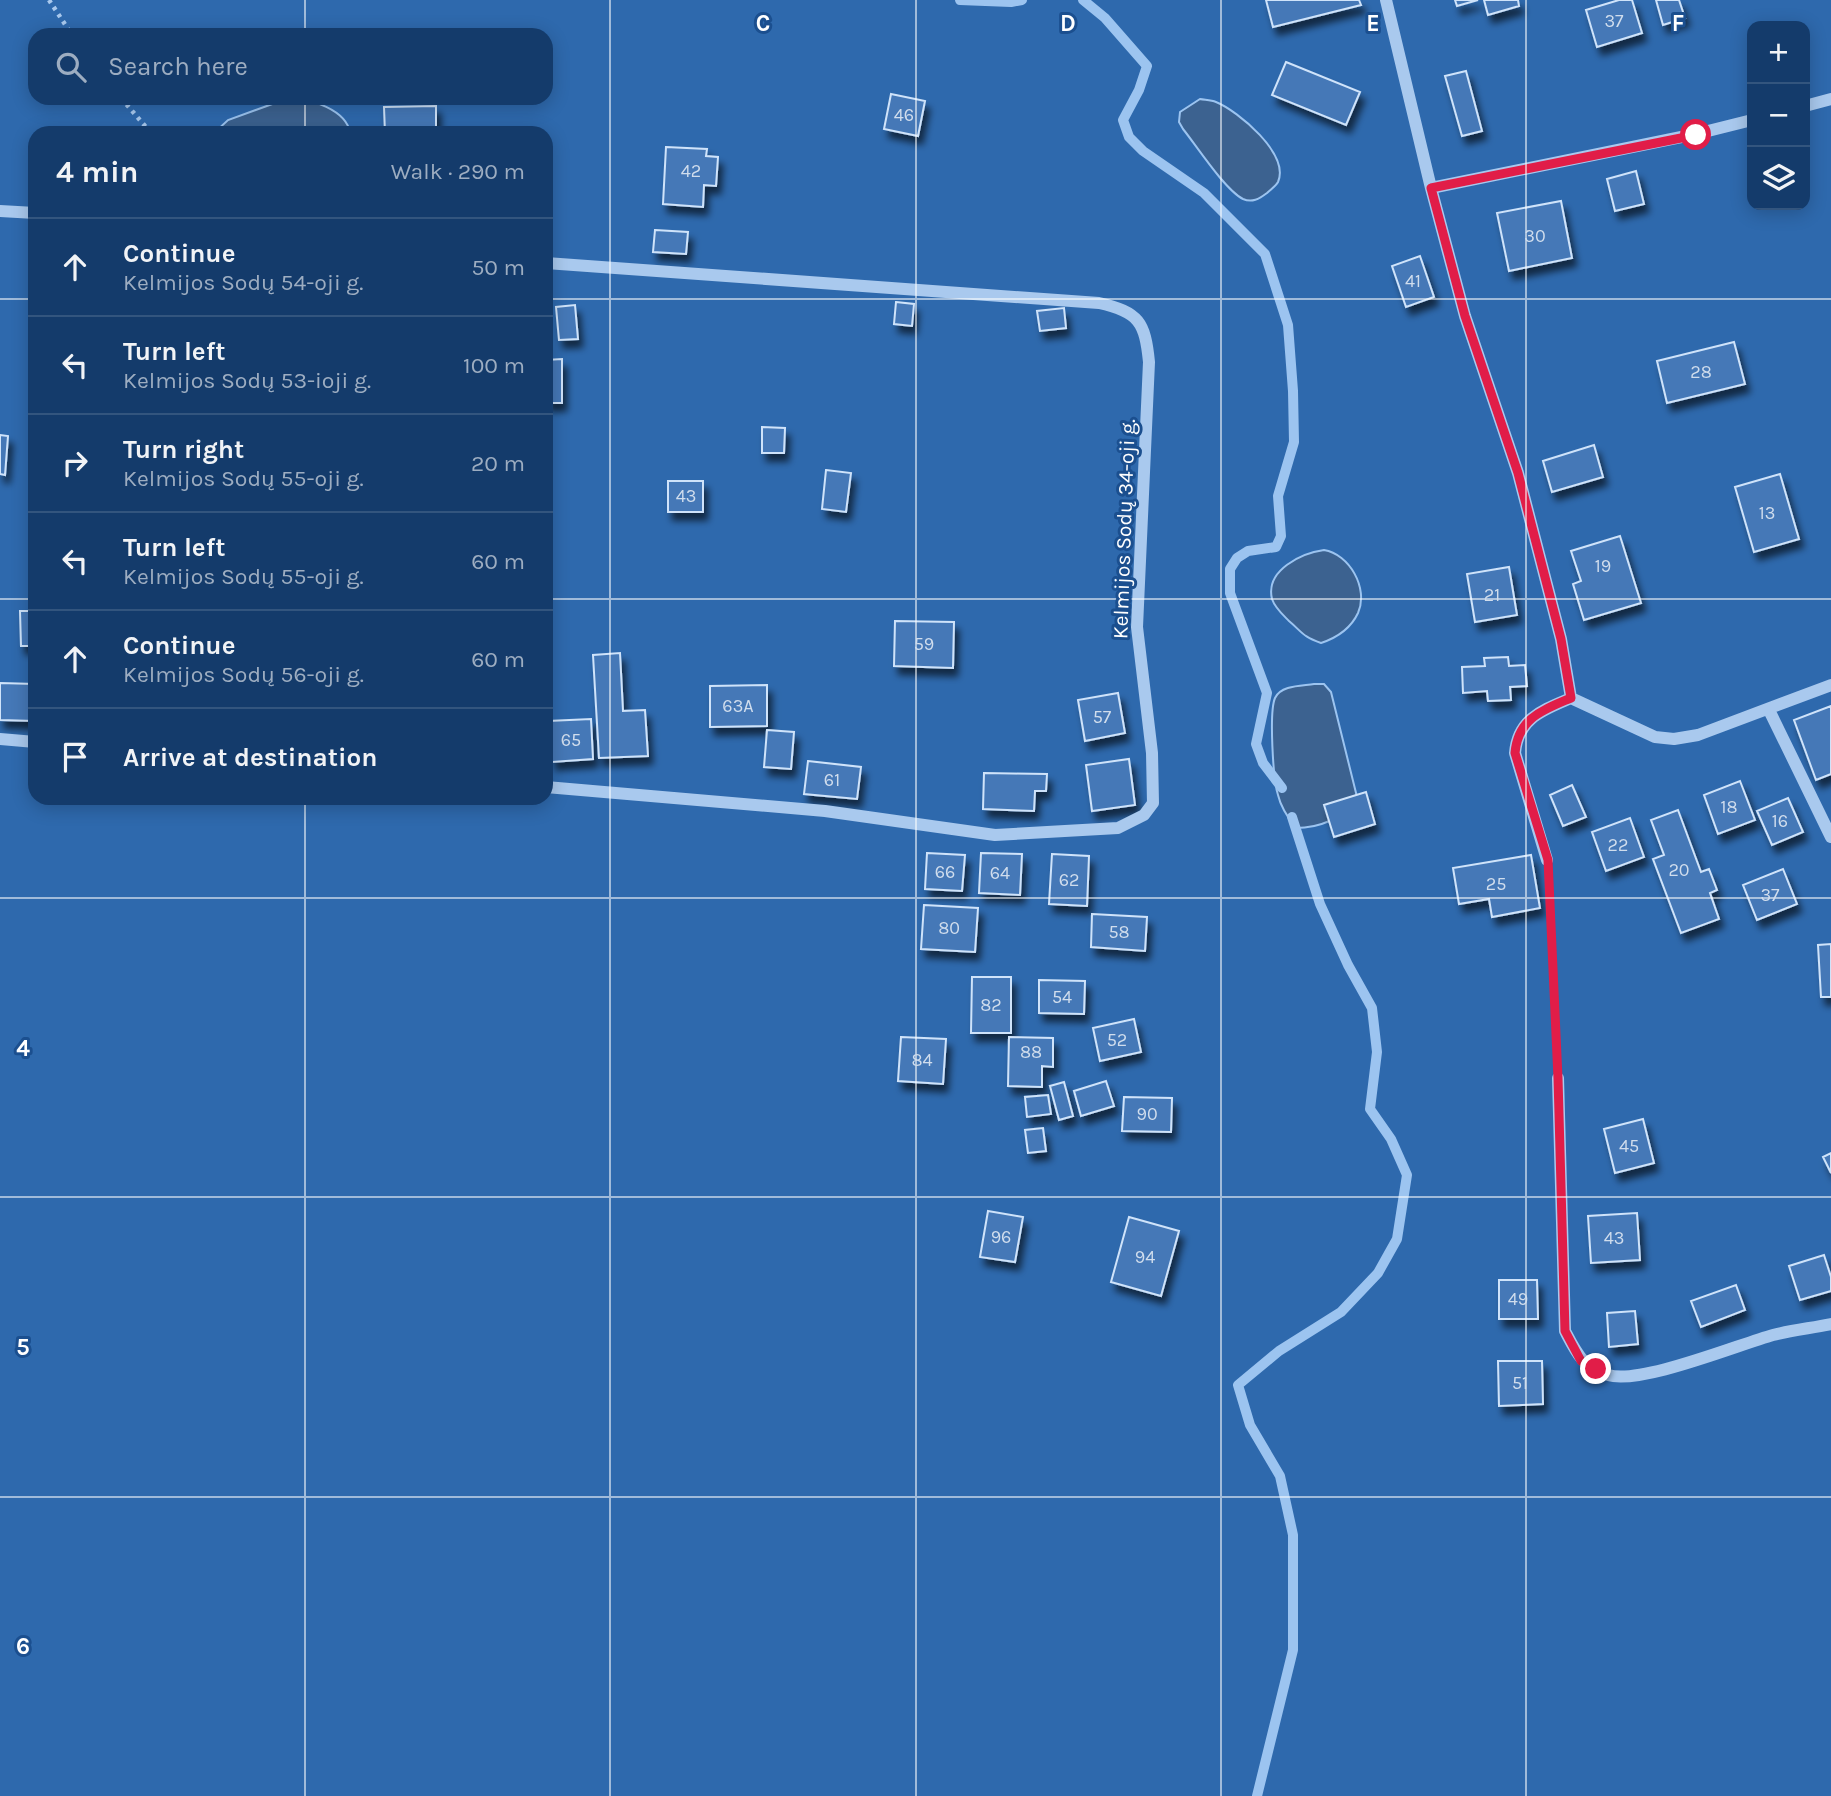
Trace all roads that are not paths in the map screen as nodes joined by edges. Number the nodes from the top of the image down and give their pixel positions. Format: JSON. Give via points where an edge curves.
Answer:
{"nodes":[{"id":1,"x":1386,"y":0,"type":"edge"},
{"id":2,"x":1831,"y":99,"type":"edge"},
{"id":3,"x":1810,"y":105,"type":"edge"},
{"id":4,"x":1747,"y":121,"type":"edge"},
{"id":5,"x":1431,"y":188,"type":"junction"},
{"id":6,"x":0,"y":211,"type":"edge"},
{"id":7,"x":28,"y":213,"type":"edge"},
{"id":8,"x":553,"y":264,"type":"edge"},
{"id":9,"x":1831,"y":685,"type":"edge"},
{"id":10,"x":1571,"y":698,"type":"junction"},
{"id":11,"x":1769,"y":710,"type":"junction"},
{"id":12,"x":0,"y":739,"type":"edge"},
{"id":13,"x":28,"y":741,"type":"edge"},
{"id":14,"x":553,"y":788,"type":"edge"},
{"id":15,"x":1831,"y":836,"type":"edge"},
{"id":16,"x":1548,"y":860,"type":"road end"},
{"id":17,"x":1558,"y":1078,"type":"road end"},
{"id":18,"x":1831,"y":1324,"type":"edge"}],
"edges":[{"from":1,"to":5,"type":"street"},
{"from":2,"to":3,"type":"street"},
{"from":4,"to":5,"type":"street"},
{"from":5,"to":10,"type":"street","via":[[1465,316],[1518,473],[1561,639]]},
{"from":6,"to":7,"type":"street"},
{"from":8,"to":14,"type":"street","name":"Kelmijos Sodų 34-oji g.","via":[[1098,303],[1122,308],[1136,318],[1146,337],[1149,362],[1137,627],[1152,753],[1153,803],[1144,815],[1118,828],[995,835],[825,811]]},
{"from":9,"to":11,"type":"street"},
{"from":10,"to":11,"type":"street","via":[[1656,737],[1674,739]]},
{"from":10,"to":16,"type":"street","via":[[1539,712],[1516,738],[1515,753]]},
{"from":11,"to":15,"type":"street"},
{"from":12,"to":13,"type":"street"},
{"from":17,"to":18,"type":"street","via":[[1565,1331],[1581,1361],[1609,1376],[1632,1376],[1775,1335]]}]}
